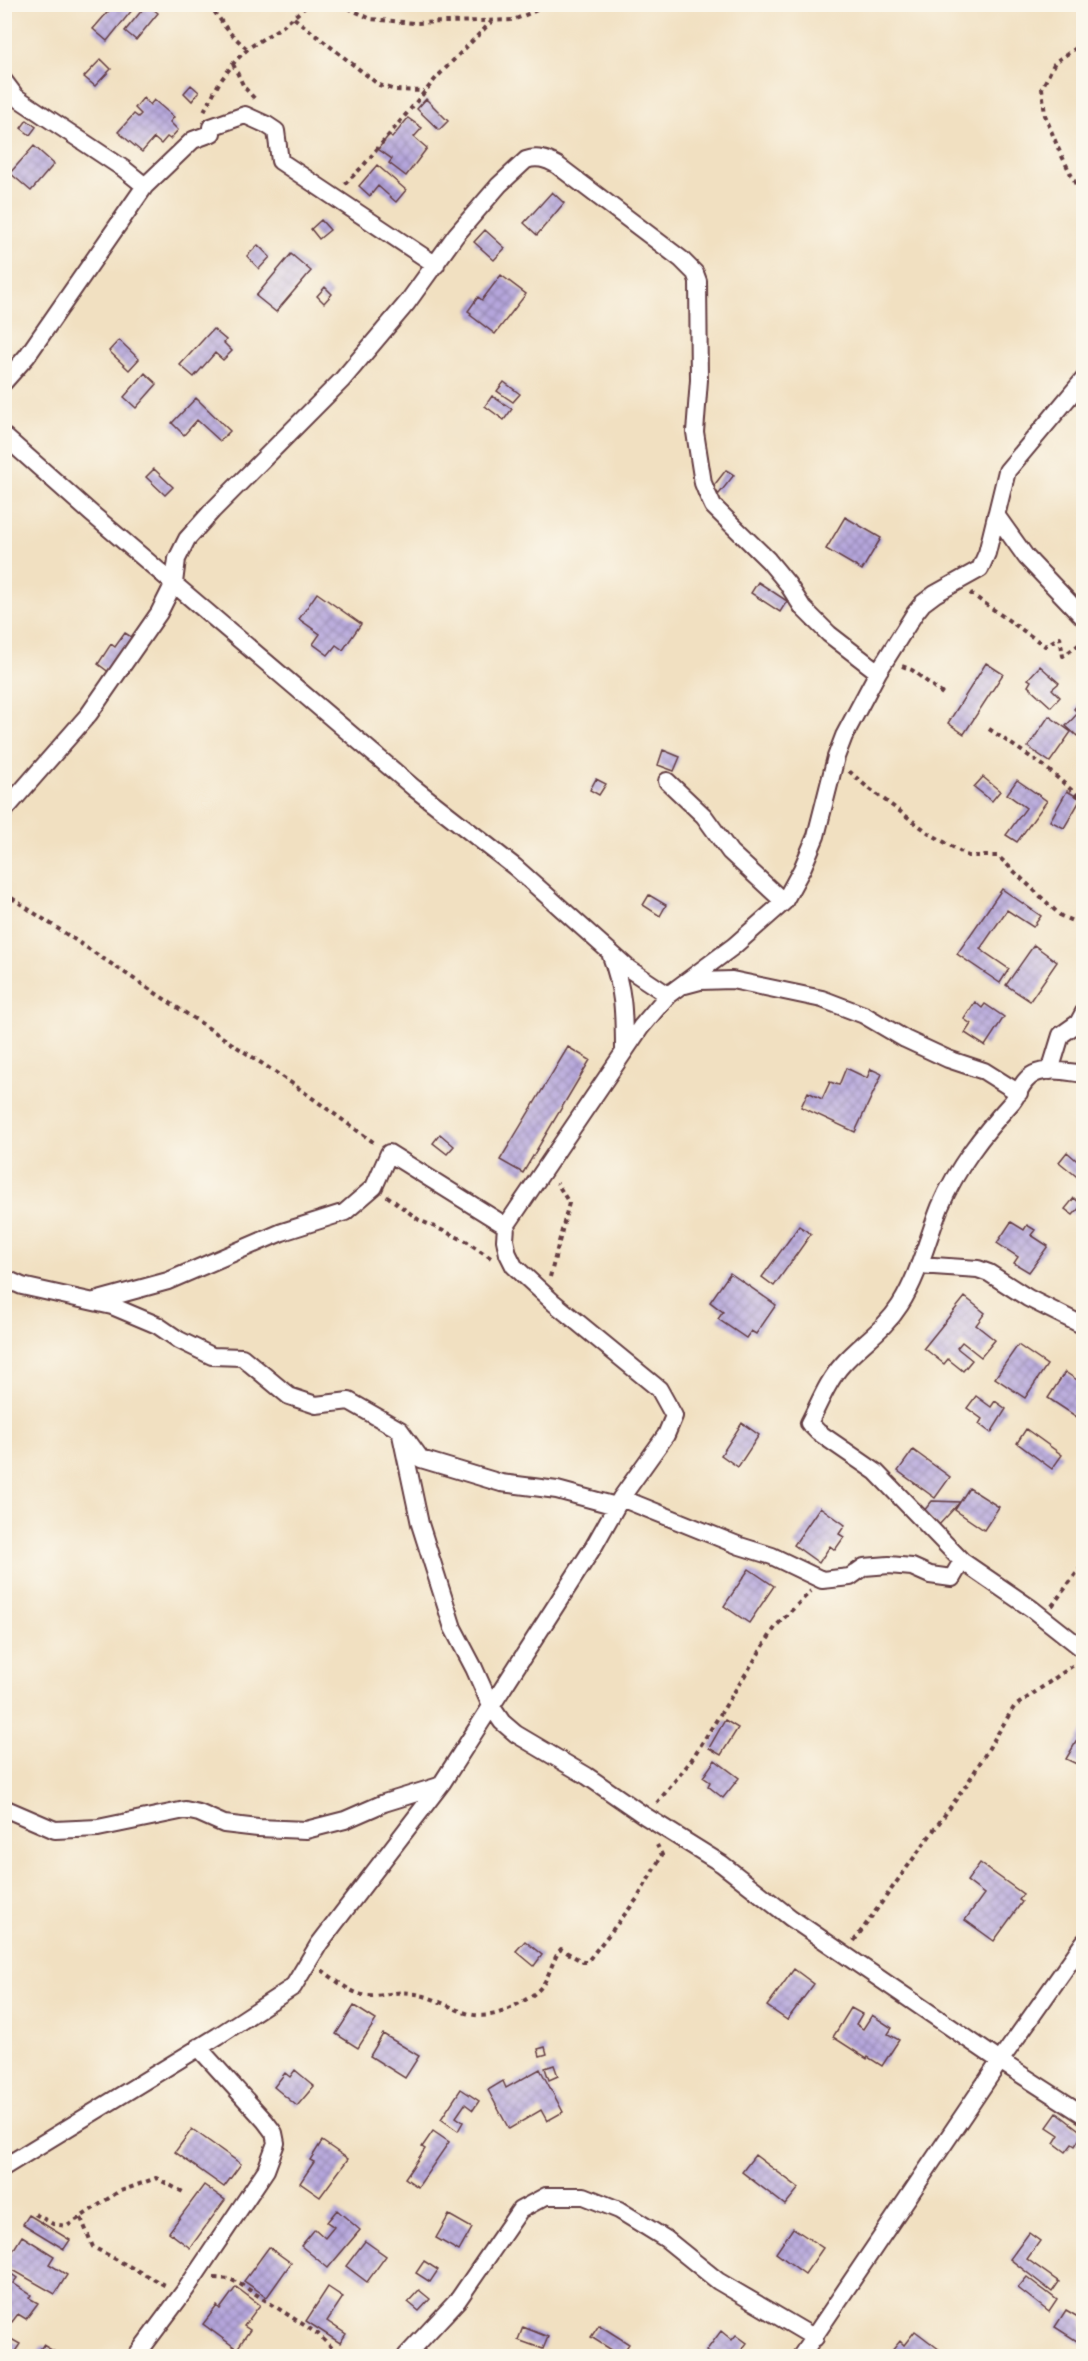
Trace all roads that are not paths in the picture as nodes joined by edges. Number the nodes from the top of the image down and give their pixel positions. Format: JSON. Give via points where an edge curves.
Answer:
{"nodes":[{"id":1,"x":4,"y":81,"type":"edge"},
{"id":2,"x":145,"y":186,"type":"junction"},
{"id":3,"x":436,"y":265,"type":"junction"},
{"id":4,"x":1083,"y":379,"type":"edge"},
{"id":5,"x":4,"y":382,"type":"edge"},
{"id":6,"x":4,"y":436,"type":"edge"},
{"id":7,"x":996,"y":515,"type":"junction"},
{"id":8,"x":174,"y":583,"type":"junction"},
{"id":9,"x":1083,"y":618,"type":"edge"},
{"id":10,"x":881,"y":668,"type":"junction"},
{"id":11,"x":667,"y":781,"type":"dead end"},
{"id":12,"x":4,"y":811,"type":"edge"},
{"id":13,"x":784,"y":902,"type":"junction"},
{"id":14,"x":608,"y":950,"type":"junction"},
{"id":15,"x":674,"y":990,"type":"junction"},
{"id":16,"x":1083,"y":1012,"type":"edge"},
{"id":17,"x":624,"y":1052,"type":"junction"},
{"id":18,"x":1050,"y":1071,"type":"junction"},
{"id":19,"x":1083,"y":1074,"type":"edge"},
{"id":20,"x":1019,"y":1093,"type":"junction"},
{"id":21,"x":506,"y":1226,"type":"junction"},
{"id":22,"x":919,"y":1265,"type":"junction"},
{"id":23,"x":4,"y":1278,"type":"edge"},
{"id":24,"x":90,"y":1302,"type":"junction"},
{"id":25,"x":1083,"y":1326,"type":"edge"},
{"id":26,"x":400,"y":1430,"type":"junction"},
{"id":27,"x":619,"y":1502,"type":"junction"},
{"id":28,"x":962,"y":1561,"type":"junction"},
{"id":29,"x":1083,"y":1650,"type":"edge"},
{"id":30,"x":491,"y":1706,"type":"junction"},
{"id":31,"x":439,"y":1786,"type":"junction"},
{"id":32,"x":4,"y":1808,"type":"edge"},
{"id":33,"x":1083,"y":1942,"type":"edge"},
{"id":34,"x":198,"y":2047,"type":"junction"},
{"id":35,"x":1000,"y":2061,"type":"junction"},
{"id":36,"x":1083,"y":2115,"type":"edge"},
{"id":37,"x":4,"y":2167,"type":"edge"},
{"id":38,"x":815,"y":2338,"type":"junction"},
{"id":39,"x":136,"y":2356,"type":"edge"},
{"id":40,"x":406,"y":2356,"type":"edge"},
{"id":41,"x":801,"y":2356,"type":"edge"}],
"edges":[{"from":1,"to":2,"type":"street","via":[[16,97]]},
{"from":2,"to":3,"type":"street","via":[[193,140],[212,133],[211,127],[244,115],[276,131],[280,161]]},
{"from":2,"to":5,"type":"street","via":[[27,356]]},
{"from":3,"to":8,"type":"street","via":[[342,380],[187,539],[177,559]]},
{"from":3,"to":10,"type":"street","via":[[499,185],[526,160],[537,158],[556,165],[690,267],[698,281],[699,297],[695,432],[703,483],[713,506],[768,560],[803,608],[829,634]]},
{"from":4,"to":7,"type":"street","via":[[1007,471]]},
{"from":6,"to":8,"type":"street"},
{"from":7,"to":9,"type":"street","via":[[1026,557]]},
{"from":7,"to":10,"type":"street","via":[[980,569],[923,603]]},
{"from":8,"to":12,"type":"street","via":[[159,614],[88,714]]},
{"from":8,"to":14,"type":"street","via":[[414,788],[515,867]]},
{"from":10,"to":13,"type":"street","via":[[848,728],[816,836]]},
{"from":11,"to":13,"type":"street","via":[[704,816],[730,852]]},
{"from":13,"to":15,"type":"street","via":[[734,946]]},
{"from":14,"to":15,"type":"street","via":[[629,969]]},
{"from":14,"to":17,"type":"street","via":[[622,991]]},
{"from":15,"to":17,"type":"street"},
{"from":15,"to":20,"type":"street","via":[[700,981],[732,980],[822,999],[864,1015],[948,1059],[984,1071]]},
{"from":16,"to":18,"type":"street","via":[[1078,1023],[1061,1035]]},
{"from":17,"to":21,"type":"street"},
{"from":18,"to":19,"type":"street"},
{"from":18,"to":20,"type":"street","via":[[1035,1073],[1024,1080]]},
{"from":20,"to":22,"type":"street","via":[[969,1154],[941,1205]]},
{"from":21,"to":24,"type":"street","via":[[389,1153],[374,1187],[345,1212],[282,1232],[168,1281]]},
{"from":21,"to":27,"type":"street","via":[[505,1240],[514,1266],[659,1389],[674,1416],[666,1435]]},
{"from":22,"to":25,"type":"street","via":[[989,1273]]},
{"from":22,"to":28,"type":"street","via":[[898,1308],[881,1330],[842,1364],[809,1423],[876,1472]]},
{"from":23,"to":24,"type":"street"},
{"from":24,"to":26,"type":"street","via":[[112,1306],[157,1325],[212,1356],[242,1357],[289,1396],[316,1405],[349,1401]]},
{"from":26,"to":27,"type":"street","via":[[421,1460],[501,1483]]},
{"from":26,"to":30,"type":"street","via":[[420,1524],[453,1628]]},
{"from":27,"to":28,"type":"street","via":[[772,1556],[822,1580],[850,1577],[864,1567],[890,1565],[912,1567],[949,1579]]},
{"from":27,"to":30,"type":"street"},
{"from":28,"to":29,"type":"street"},
{"from":30,"to":31,"type":"street"},
{"from":30,"to":35,"type":"street","via":[[516,1734],[722,1864],[791,1918]]},
{"from":31,"to":32,"type":"street","via":[[306,1830],[224,1824],[185,1810],[98,1828],[55,1830]]},
{"from":31,"to":34,"type":"street","via":[[319,1944],[292,1987]]},
{"from":33,"to":35,"type":"street"},
{"from":34,"to":37,"type":"street"},
{"from":34,"to":39,"type":"street","via":[[265,2121],[276,2143],[266,2170]]},
{"from":35,"to":36,"type":"street"},
{"from":35,"to":38,"type":"street"},
{"from":38,"to":40,"type":"street","via":[[718,2281],[666,2239],[619,2210],[584,2196],[546,2196],[520,2210],[458,2300]]},
{"from":38,"to":41,"type":"street"}]}
